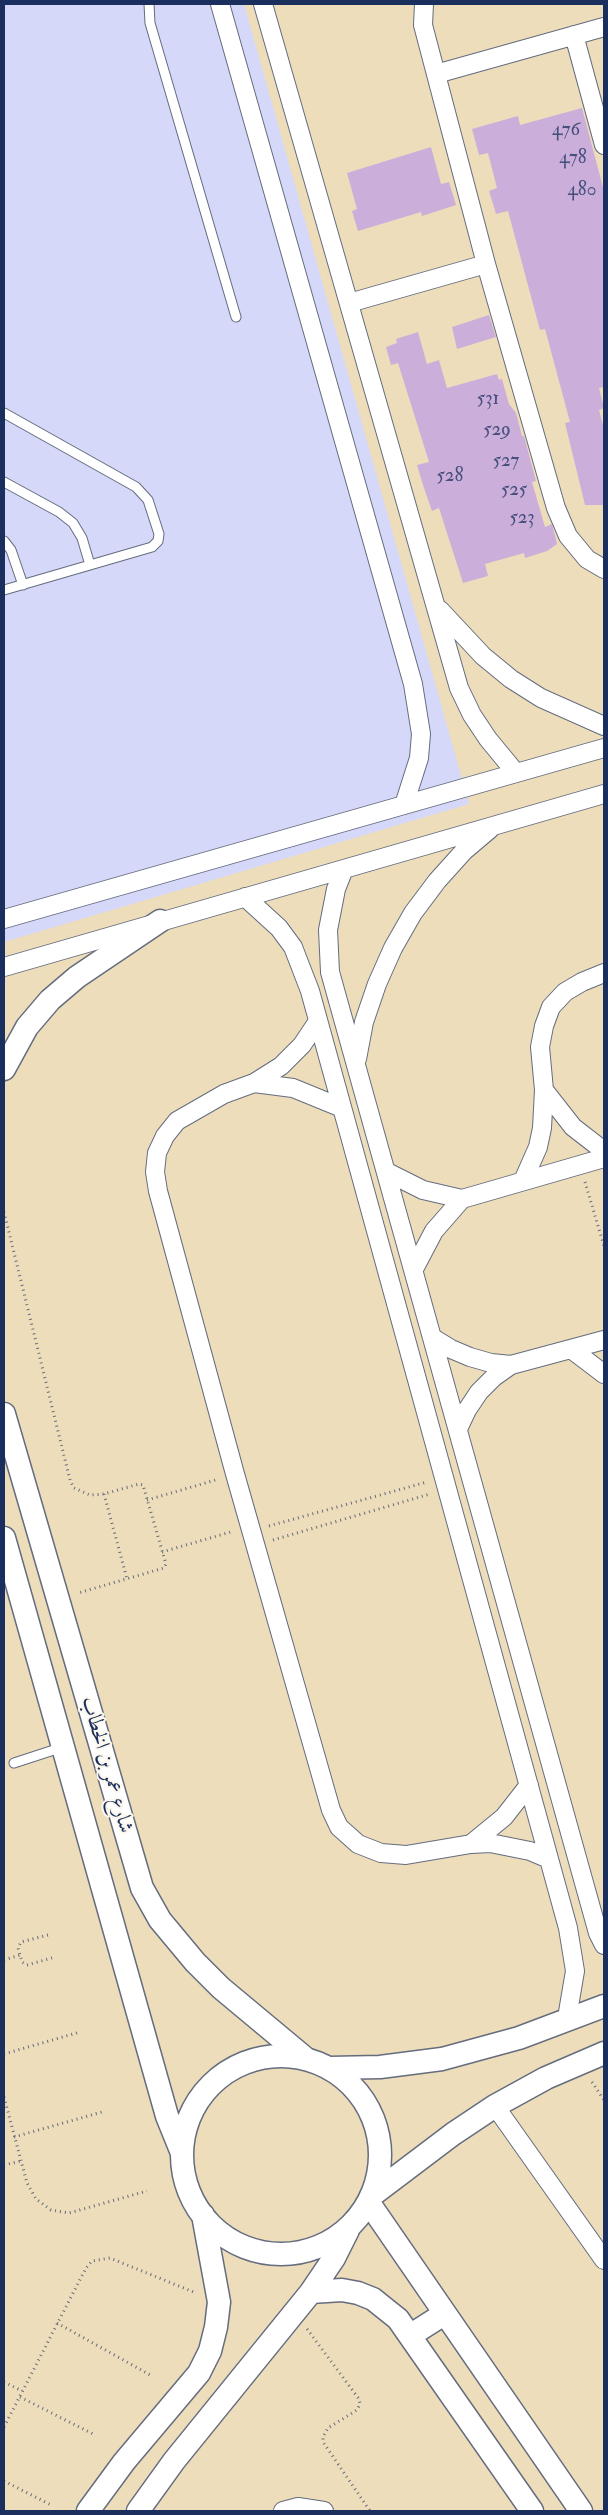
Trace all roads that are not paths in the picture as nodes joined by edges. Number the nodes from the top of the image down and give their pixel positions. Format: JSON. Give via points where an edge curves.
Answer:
{"nodes":[{"id":1,"x":149,"y":4,"type":"edge"},
{"id":2,"x":220,"y":4,"type":"edge"},
{"id":3,"x":263,"y":4,"type":"edge"},
{"id":4,"x":275,"y":4,"type":"edge"},
{"id":5,"x":424,"y":4,"type":"edge"},
{"id":6,"x":604,"y":26,"type":"edge"},
{"id":7,"x":272,"y":32,"type":"junction"},
{"id":8,"x":574,"y":35,"type":"junction"},
{"id":9,"x":436,"y":74,"type":"junction"},
{"id":10,"x":604,"y":145,"type":"edge"},
{"id":11,"x":486,"y":264,"type":"junction"},
{"id":12,"x":349,"y":303,"type":"junction"},
{"id":13,"x":236,"y":316,"type":"dead end"},
{"id":14,"x":4,"y":413,"type":"edge"},
{"id":15,"x":4,"y":482,"type":"edge"},
{"id":16,"x":4,"y":541,"type":"edge"},
{"id":17,"x":90,"y":565,"type":"junction"},
{"id":18,"x":604,"y":569,"type":"edge"},
{"id":19,"x":23,"y":585,"type":"junction"},
{"id":20,"x":4,"y":590,"type":"edge"},
{"id":21,"x":435,"y":604,"type":"junction"},
{"id":22,"x":604,"y":726,"type":"edge"},
{"id":23,"x":604,"y":748,"type":"edge"},
{"id":24,"x":516,"y":773,"type":"junction"},
{"id":25,"x":604,"y":794,"type":"edge"},
{"id":26,"x":404,"y":805,"type":"junction"},
{"id":27,"x":494,"y":825,"type":"junction"},
{"id":28,"x":344,"y":869,"type":"junction"},
{"id":29,"x":245,"y":897,"type":"junction"},
{"id":30,"x":4,"y":919,"type":"edge"},
{"id":31,"x":160,"y":921,"type":"junction"},
{"id":32,"x":4,"y":967,"type":"edge"},
{"id":33,"x":604,"y":973,"type":"edge"},
{"id":34,"x":318,"y":1021,"type":"junction"},
{"id":35,"x":356,"y":1062,"type":"junction"},
{"id":36,"x":4,"y":1069,"type":"edge"},
{"id":37,"x":254,"y":1082,"type":"junction"},
{"id":38,"x":544,"y":1090,"type":"junction"},
{"id":39,"x":342,"y":1108,"type":"junction"},
{"id":40,"x":604,"y":1151,"type":"edge"},
{"id":41,"x":604,"y":1158,"type":"edge"},
{"id":42,"x":387,"y":1172,"type":"junction"},
{"id":43,"x":523,"y":1182,"type":"junction"},
{"id":44,"x":462,"y":1199,"type":"junction"},
{"id":45,"x":414,"y":1269,"type":"junction"},
{"id":46,"x":433,"y":1338,"type":"junction"},
{"id":47,"x":604,"y":1340,"type":"edge"},
{"id":48,"x":571,"y":1349,"type":"junction"},
{"id":49,"x":511,"y":1365,"type":"junction"},
{"id":50,"x":604,"y":1374,"type":"edge"},
{"id":51,"x":4,"y":1414,"type":"edge"},
{"id":52,"x":458,"y":1429,"type":"junction"},
{"id":53,"x":4,"y":1538,"type":"edge"},
{"id":54,"x":495,"y":1558,"type":"junction"},
{"id":55,"x":468,"y":1566,"type":"junction"},
{"id":56,"x":57,"y":1597,"type":"junction"},
{"id":57,"x":23,"y":1606,"type":"junction"},
{"id":58,"x":63,"y":1747,"type":"junction"},
{"id":59,"x":14,"y":1763,"type":"dead end"},
{"id":60,"x":529,"y":1785,"type":"junction"},
{"id":61,"x":470,"y":1844,"type":"junction"},
{"id":62,"x":550,"y":1859,"type":"junction"},
{"id":63,"x":604,"y":1945,"type":"edge"},
{"id":64,"x":604,"y":2006,"type":"edge"},
{"id":65,"x":568,"y":2018,"type":"junction"},
{"id":66,"x":604,"y":2053,"type":"edge"},
{"id":67,"x":305,"y":2058,"type":"junction"},
{"id":68,"x":330,"y":2068,"type":"junction"},
{"id":69,"x":495,"y":2106,"type":"junction"},
{"id":70,"x":182,"y":2153,"type":"junction"},
{"id":71,"x":370,"y":2200,"type":"junction"},
{"id":72,"x":203,"y":2215,"type":"junction"},
{"id":73,"x":350,"y":2226,"type":"junction"},
{"id":74,"x":604,"y":2260,"type":"edge"},
{"id":75,"x":311,"y":2292,"type":"junction"},
{"id":76,"x":444,"y":2314,"type":"junction"},
{"id":77,"x":411,"y":2335,"type":"junction"},
{"id":78,"x":165,"y":2414,"type":"junction"},
{"id":79,"x":194,"y":2435,"type":"junction"},
{"id":80,"x":88,"y":2511,"type":"edge"},
{"id":81,"x":138,"y":2511,"type":"edge"},
{"id":82,"x":282,"y":2511,"type":"edge"},
{"id":83,"x":324,"y":2511,"type":"edge"},
{"id":84,"x":532,"y":2511,"type":"edge"},
{"id":85,"x":581,"y":2511,"type":"edge"}],
"edges":[{"from":1,"to":13,"type":"lane","via":[[150,23]]},
{"from":2,"to":26,"type":"street","via":[[413,684],[422,734],[419,758]]},
{"from":3,"to":7,"type":"street"},
{"from":4,"to":7,"type":"street"},
{"from":5,"to":9,"type":"street","via":[[423,25]]},
{"from":6,"to":8,"type":"street"},
{"from":7,"to":12,"type":"street"},
{"from":8,"to":9,"type":"street"},
{"from":8,"to":10,"type":"street"},
{"from":9,"to":11,"type":"street"},
{"from":11,"to":12,"type":"street"},
{"from":11,"to":18,"type":"street","via":[[556,508],[568,536],[587,559]]},
{"from":12,"to":21,"type":"street"},
{"from":14,"to":17,"type":"lane","via":[[129,482],[148,500],[159,534],[158,542]]},
{"from":15,"to":17,"type":"lane","via":[[73,523],[82,538]]},
{"from":16,"to":19,"type":"lane","via":[[11,550]]},
{"from":17,"to":19,"type":"lane"},
{"from":19,"to":20,"type":"lane"},
{"from":21,"to":22,"type":"street","via":[[457,631],[511,679],[557,706]]},
{"from":21,"to":24,"type":"street","via":[[459,688],[488,739]]},
{"from":23,"to":24,"type":"street"},
{"from":24,"to":26,"type":"street"},
{"from":25,"to":27,"type":"street"},
{"from":26,"to":30,"type":"street"},
{"from":27,"to":28,"type":"street"},
{"from":27,"to":35,"type":"street","via":[[442,875],[413,913],[377,984],[364,1022]]},
{"from":28,"to":29,"type":"street"},
{"from":28,"to":35,"type":"street","via":[[330,909],[327,951]]},
{"from":29,"to":31,"type":"street"},
{"from":29,"to":34,"type":"street","via":[[274,922],[292,947],[303,968]]},
{"from":31,"to":32,"type":"street"},
{"from":31,"to":36,"type":"street","via":[[77,977],[50,1000],[27,1027]]},
{"from":33,"to":38,"type":"street","via":[[565,992],[551,1007],[540,1047]]},
{"from":34,"to":37,"type":"street","via":[[292,1056]]},
{"from":34,"to":39,"type":"street"},
{"from":35,"to":42,"type":"street"},
{"from":37,"to":39,"type":"street","via":[[293,1088]]},
{"from":37,"to":61,"type":"street","via":[[224,1094],[176,1121],[157,1154],[155,1172],[252,1534],[331,1810],[339,1827],[358,1844],[381,1853],[406,1855]]},
{"from":38,"to":40,"type":"street","via":[[573,1127]]},
{"from":38,"to":43,"type":"street","via":[[540,1137]]},
{"from":39,"to":55,"type":"street"},
{"from":41,"to":43,"type":"street"},
{"from":42,"to":44,"type":"street","via":[[423,1190]]},
{"from":42,"to":45,"type":"street"},
{"from":43,"to":44,"type":"street"},
{"from":44,"to":45,"type":"street","via":[[434,1231]]},
{"from":45,"to":46,"type":"street"},
{"from":46,"to":49,"type":"street","via":[[470,1357]]},
{"from":46,"to":52,"type":"street"},
{"from":47,"to":48,"type":"street"},
{"from":48,"to":49,"type":"street"},
{"from":48,"to":50,"type":"street"},
{"from":49,"to":52,"type":"street","via":[[480,1392]]},
{"from":51,"to":56,"type":"street","name":"شارع عمر بن الخطاب"},
{"from":52,"to":54,"type":"street"},
{"from":53,"to":57,"type":"street","name":"شارع عمر بن الخطاب"},
{"from":54,"to":55,"type":"street"},
{"from":54,"to":63,"type":"street","via":[[598,1933]]},
{"from":55,"to":60,"type":"street"},
{"from":56,"to":57,"type":"street"},
{"from":56,"to":67,"type":"street","name":"شارع عمر بن الخطاب","via":[[136,1871],[150,1904],[171,1935],[221,1988]]},
{"from":57,"to":58,"type":"street","name":"شارع عمر بن الخطاب"},
{"from":58,"to":59,"type":"lane"},
{"from":58,"to":70,"type":"street","name":"شارع عمر بن الخطاب","via":[[167,2116]]},
{"from":60,"to":61,"type":"street","via":[[504,1817]]},
{"from":60,"to":62,"type":"street"},
{"from":61,"to":62,"type":"street","via":[[510,1846]]},
{"from":62,"to":65,"type":"street","via":[[573,1949],[574,1978]]},
{"from":64,"to":65,"type":"street"},
{"from":65,"to":68,"type":"street","via":[[519,2038],[442,2059],[380,2067]]},
{"from":66,"to":69,"type":"street","via":[[546,2078]]},
{"from":67,"to":68,"type":"street"},
{"from":67,"to":70,"type":"street","via":[[276,2055],[247,2061],[221,2076],[201,2097],[187,2124]]},
{"from":68,"to":71,"type":"street","via":[[359,2094],[370,2111],[379,2139],[380,2168]]},
{"from":69,"to":71,"type":"street","via":[[453,2134]]},
{"from":69,"to":74,"type":"street"},
{"from":70,"to":72,"type":"street","via":[[187,2186]]},
{"from":71,"to":73,"type":"street"},
{"from":71,"to":76,"type":"street"},
{"from":72,"to":73,"type":"street","via":[[223,2234],[247,2248],[274,2254],[302,2252],[328,2243]]},
{"from":72,"to":78,"type":"street","via":[[219,2302],[216,2326],[199,2373]]},
{"from":73,"to":75,"type":"street","via":[[334,2258]]},
{"from":75,"to":77,"type":"street","via":[[342,2290],[373,2299],[398,2319]]},
{"from":75,"to":79,"type":"street"},
{"from":76,"to":77,"type":"street"},
{"from":76,"to":85,"type":"street"},
{"from":77,"to":84,"type":"street"},
{"from":78,"to":79,"type":"street"},
{"from":78,"to":80,"type":"street"},
{"from":79,"to":81,"type":"street"},
{"from":82,"to":83,"type":"street","via":[[298,2507]]}]}
